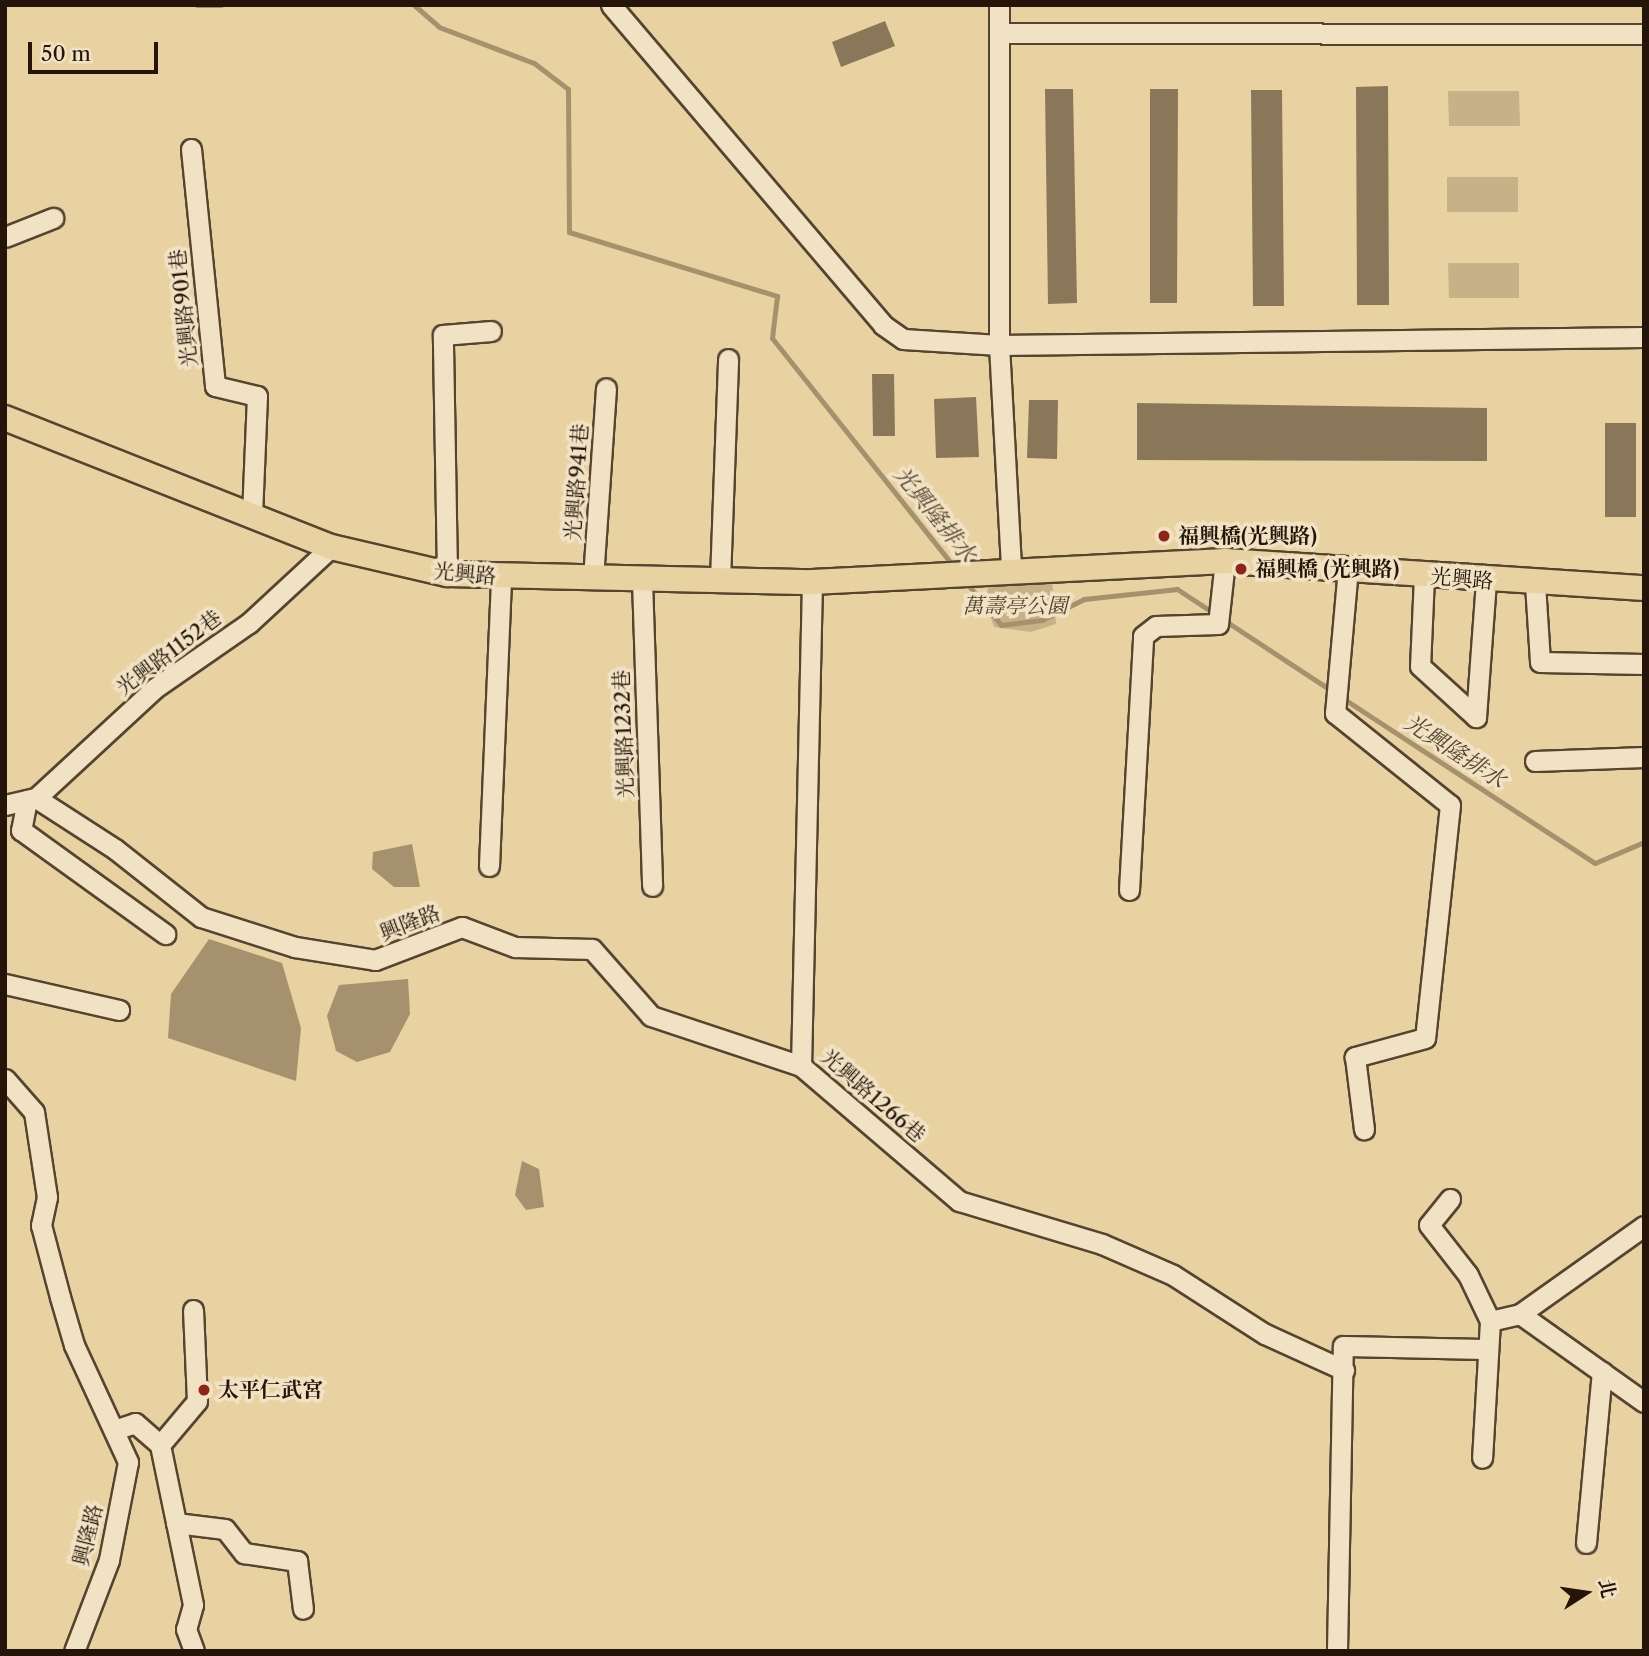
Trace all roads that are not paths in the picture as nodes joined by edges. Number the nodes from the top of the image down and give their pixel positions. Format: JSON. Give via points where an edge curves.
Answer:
{"nodes":[{"id":1,"x":611,"y":5,"type":"edge"},
{"id":2,"x":999,"y":5,"type":"edge"},
{"id":3,"x":1000,"y":33,"type":"junction"},
{"id":4,"x":1644,"y":34,"type":"edge"},
{"id":5,"x":191,"y":149,"type":"dead end"},
{"id":6,"x":53,"y":218,"type":"dead end"},
{"id":7,"x":5,"y":237,"type":"edge"},
{"id":8,"x":491,"y":331,"type":"dead end"},
{"id":9,"x":1644,"y":337,"type":"edge"},
{"id":10,"x":999,"y":345,"type":"junction"},
{"id":11,"x":728,"y":359,"type":"dead end"},
{"id":12,"x":606,"y":388,"type":"dead end"},
{"id":13,"x":5,"y":418,"type":"edge"},
{"id":14,"x":252,"y":514,"type":"junction"},
{"id":15,"x":331,"y":547,"type":"junction"},
{"id":16,"x":1225,"y":561,"type":"junction"},
{"id":17,"x":1011,"y":568,"type":"junction"},
{"id":18,"x":1348,"y":568,"type":"junction"},
{"id":19,"x":447,"y":574,"type":"junction"},
{"id":20,"x":1424,"y":576,"type":"junction"},
{"id":21,"x":501,"y":578,"type":"junction"},
{"id":22,"x":593,"y":579,"type":"junction"},
{"id":23,"x":642,"y":580,"type":"junction"},
{"id":24,"x":720,"y":580,"type":"junction"},
{"id":25,"x":813,"y":582,"type":"junction"},
{"id":26,"x":1486,"y":582,"type":"junction"},
{"id":27,"x":1535,"y":584,"type":"junction"},
{"id":28,"x":1644,"y":588,"type":"edge"},
{"id":29,"x":1644,"y":664,"type":"edge"},
{"id":30,"x":1644,"y":757,"type":"edge"},
{"id":31,"x":1535,"y":761,"type":"dead end"},
{"id":32,"x":32,"y":799,"type":"junction"},
{"id":33,"x":5,"y":805,"type":"edge"},
{"id":34,"x":489,"y":866,"type":"dead end"},
{"id":35,"x":652,"y":886,"type":"dead end"},
{"id":36,"x":1129,"y":890,"type":"dead end"},
{"id":37,"x":165,"y":934,"type":"dead end"},
{"id":38,"x":5,"y":984,"type":"edge"},
{"id":39,"x":119,"y":1010,"type":"dead end"},
{"id":40,"x":801,"y":1066,"type":"junction"},
{"id":41,"x":5,"y":1079,"type":"edge"},
{"id":42,"x":1364,"y":1129,"type":"dead end"},
{"id":43,"x":1450,"y":1199,"type":"dead end"},
{"id":44,"x":1643,"y":1227,"type":"edge"},
{"id":45,"x":193,"y":1310,"type":"dead end"},
{"id":46,"x":1520,"y":1314,"type":"junction"},
{"id":47,"x":1490,"y":1321,"type":"junction"},
{"id":48,"x":1486,"y":1349,"type":"junction"},
{"id":49,"x":1344,"y":1370,"type":"junction"},
{"id":50,"x":1602,"y":1372,"type":"junction"},
{"id":51,"x":1644,"y":1402,"type":"edge"},
{"id":52,"x":117,"y":1429,"type":"junction"},
{"id":53,"x":160,"y":1445,"type":"junction"},
{"id":54,"x":1482,"y":1458,"type":"dead end"},
{"id":55,"x":176,"y":1523,"type":"junction"},
{"id":56,"x":1586,"y":1543,"type":"dead end"},
{"id":57,"x":303,"y":1609,"type":"dead end"},
{"id":58,"x":74,"y":1651,"type":"edge"},
{"id":59,"x":194,"y":1651,"type":"edge"},
{"id":60,"x":1337,"y":1651,"type":"edge"}],
"edges":[{"from":1,"to":10,"type":"lane","via":[[883,325],[903,339]]},
{"from":2,"to":3,"type":"lane"},
{"from":3,"to":4,"type":"lane"},
{"from":3,"to":10,"type":"lane"},
{"from":5,"to":14,"type":"lane","name":"光興路901巷","via":[[215,386],[257,396]]},
{"from":6,"to":7,"type":"lane"},
{"from":8,"to":19,"type":"lane","via":[[443,335]]},
{"from":9,"to":10,"type":"lane"},
{"from":10,"to":17,"type":"lane"},
{"from":11,"to":24,"type":"lane"},
{"from":12,"to":22,"type":"lane","name":"光興路941巷"},
{"from":13,"to":14,"type":"main road","name":"光興路"},
{"from":14,"to":15,"type":"main road","name":"光興路"},
{"from":15,"to":19,"type":"main road","name":"光興路"},
{"from":15,"to":32,"type":"lane","name":"光興路1152巷","via":[[249,623],[155,688]]},
{"from":16,"to":17,"type":"main road","name":"光興路"},
{"from":16,"to":18,"type":"main road","name":"光興路"},
{"from":16,"to":36,"type":"lane","via":[[1217,624],[1156,626],[1143,636]]},
{"from":17,"to":25,"type":"main road","name":"光興路","via":[[952,580]]},
{"from":18,"to":20,"type":"main road","name":"光興路"},
{"from":18,"to":42,"type":"lane","via":[[1335,713],[1450,805],[1426,1038],[1355,1057]]},
{"from":19,"to":21,"type":"main road","name":"光興路"},
{"from":20,"to":26,"type":"main road","name":"光興路"},
{"from":20,"to":26,"type":"lane","via":[[1420,666],[1476,717]]},
{"from":21,"to":22,"type":"main road","name":"光興路"},
{"from":21,"to":34,"type":"lane"},
{"from":22,"to":23,"type":"main road","name":"光興路"},
{"from":23,"to":24,"type":"main road","name":"光興路"},
{"from":23,"to":35,"type":"lane","name":"光興路1232巷"},
{"from":24,"to":25,"type":"main road","name":"光興路"},
{"from":25,"to":40,"type":"lane","name":"光興路1266巷"},
{"from":26,"to":27,"type":"main road","name":"光興路"},
{"from":27,"to":28,"type":"main road","name":"光興路"},
{"from":27,"to":29,"type":"lane","via":[[1540,662]]},
{"from":30,"to":31,"type":"lane"},
{"from":32,"to":33,"type":"lane"},
{"from":32,"to":37,"type":"lane","via":[[21,830]]},
{"from":32,"to":40,"type":"lane","name":"興隆路","via":[[115,849],[201,917],[295,947],[375,960],[462,927],[515,947],[592,949],[650,1016]]},
{"from":38,"to":39,"type":"lane"},
{"from":40,"to":49,"type":"lane","name":"光興路1266巷","via":[[959,1201],[1149,1265],[1265,1334]]},
{"from":41,"to":52,"type":"lane","name":"興隆路","via":[[34,1112],[47,1197],[41,1225],[74,1345]]},
{"from":43,"to":47,"type":"lane","via":[[1430,1215],[1429,1225],[1468,1275]]},
{"from":44,"to":46,"type":"lane"},
{"from":45,"to":53,"type":"lane","via":[[197,1401]]},
{"from":46,"to":47,"type":"lane"},
{"from":46,"to":50,"type":"lane"},
{"from":47,"to":48,"type":"lane"},
{"from":48,"to":49,"type":"lane","via":[[1343,1346]]},
{"from":48,"to":54,"type":"lane"},
{"from":49,"to":60,"type":"lane"},
{"from":50,"to":51,"type":"lane"},
{"from":50,"to":56,"type":"lane"},
{"from":52,"to":53,"type":"lane","via":[[135,1423]]},
{"from":52,"to":58,"type":"lane","name":"興隆路","via":[[126,1475],[109,1560]]},
{"from":53,"to":55,"type":"lane"},
{"from":55,"to":57,"type":"lane","via":[[225,1529],[244,1553],[296,1562]]},
{"from":55,"to":59,"type":"lane","via":[[193,1605],[186,1629]]}]}
